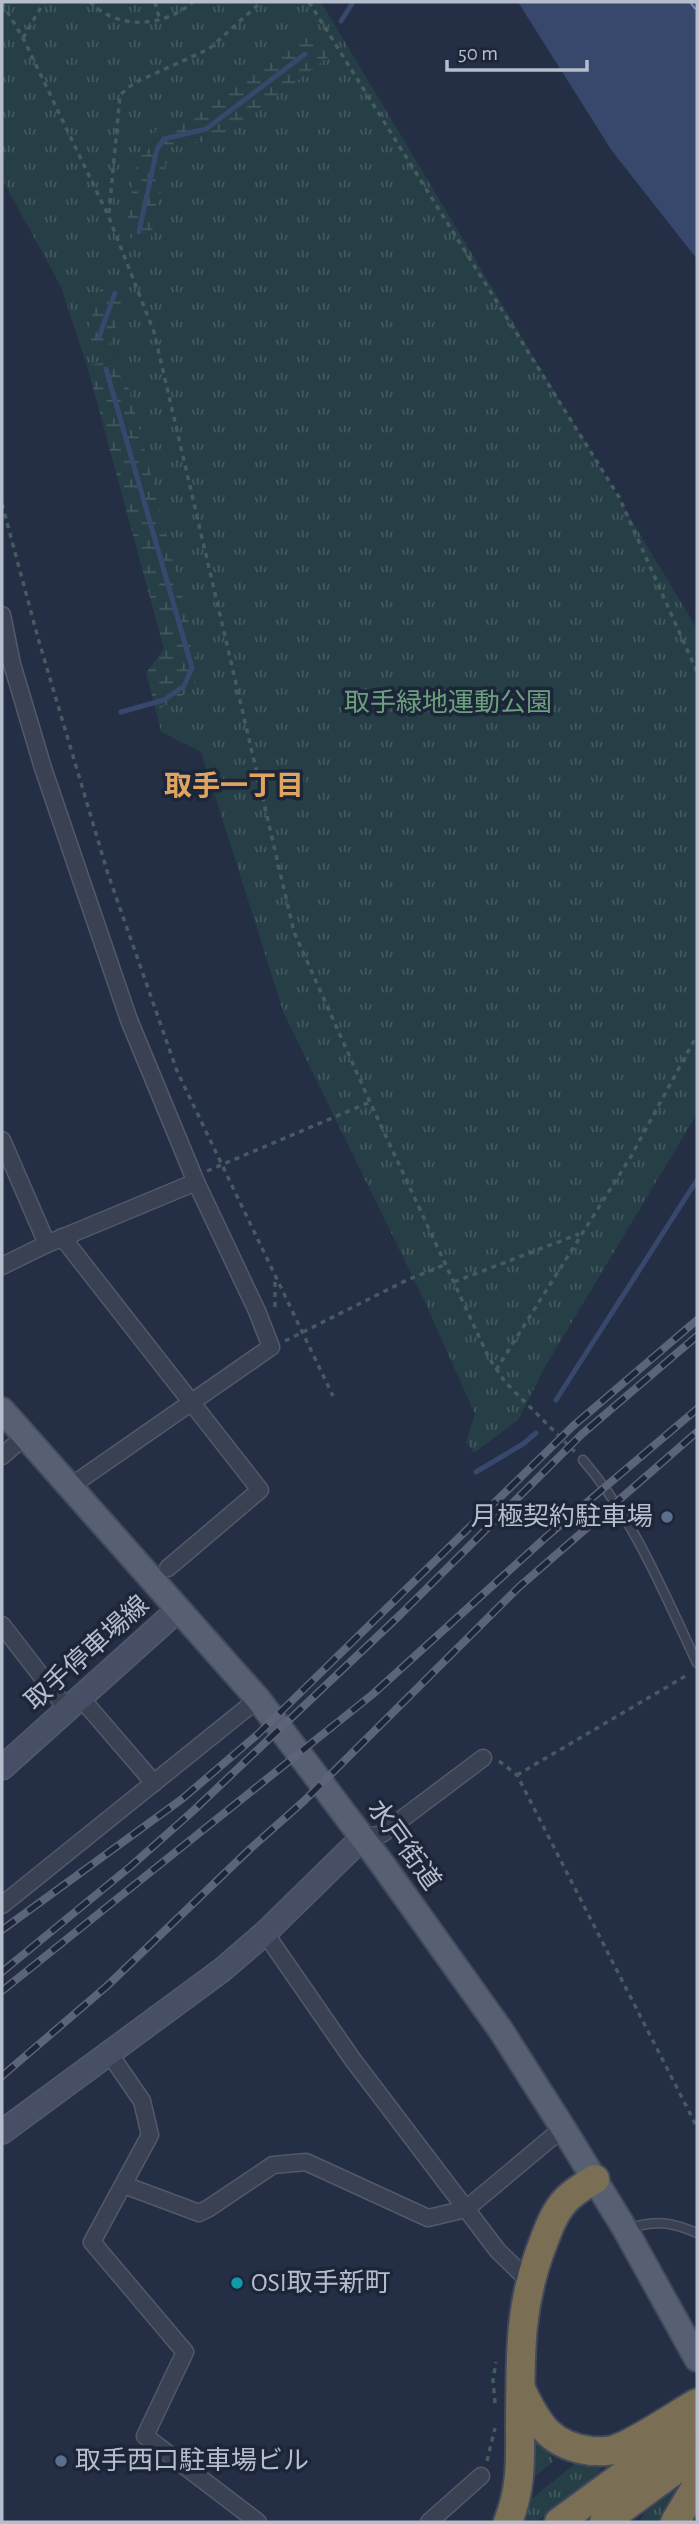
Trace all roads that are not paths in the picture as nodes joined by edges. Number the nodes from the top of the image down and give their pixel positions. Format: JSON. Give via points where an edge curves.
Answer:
{"nodes":[{"id":1,"x":2,"y":615,"type":"edge"},
{"id":2,"x":7,"y":662,"type":"edge"},
{"id":3,"x":2,"y":1140,"type":"edge"},
{"id":4,"x":196,"y":1182,"type":"junction"},
{"id":5,"x":54,"y":1241,"type":"junction"},
{"id":6,"x":2,"y":1266,"type":"edge"},
{"id":7,"x":191,"y":1404,"type":"junction"},
{"id":8,"x":2,"y":1410,"type":"edge"},
{"id":9,"x":25,"y":1436,"type":"junction"},
{"id":10,"x":2,"y":1456,"type":"edge"},
{"id":11,"x":583,"y":1460,"type":"road end"},
{"id":12,"x":72,"y":1486,"type":"junction"},
{"id":13,"x":168,"y":1568,"type":"dead end"},
{"id":14,"x":179,"y":1609,"type":"junction"},
{"id":15,"x":2,"y":1625,"type":"edge"},
{"id":16,"x":697,"y":1663,"type":"edge"},
{"id":17,"x":258,"y":1699,"type":"junction"},
{"id":18,"x":73,"y":1703,"type":"junction"},
{"id":19,"x":483,"y":1758,"type":"dead end"},
{"id":20,"x":2,"y":1768,"type":"edge"},
{"id":21,"x":154,"y":1783,"type":"junction"},
{"id":22,"x":362,"y":1838,"type":"junction"},
{"id":23,"x":2,"y":1905,"type":"edge"},
{"id":24,"x":265,"y":1933,"type":"junction"},
{"id":25,"x":109,"y":2053,"type":"junction"},
{"id":26,"x":563,"y":2128,"type":"junction"},
{"id":27,"x":2,"y":2132,"type":"edge"},
{"id":28,"x":595,"y":2179,"type":"junction"},
{"id":29,"x":124,"y":2186,"type":"junction"},
{"id":30,"x":466,"y":2209,"type":"junction"},
{"id":31,"x":625,"y":2229,"type":"junction"},
{"id":32,"x":697,"y":2233,"type":"edge"},
{"id":33,"x":530,"y":2282,"type":"junction"},
{"id":34,"x":697,"y":2359,"type":"edge"},
{"id":35,"x":521,"y":2389,"type":"junction"},
{"id":36,"x":697,"y":2403,"type":"edge"},
{"id":37,"x":697,"y":2421,"type":"edge"},
{"id":38,"x":681,"y":2461,"type":"edge"},
{"id":39,"x":481,"y":2476,"type":"road end"},
{"id":40,"x":258,"y":2522,"type":"edge"},
{"id":41,"x":429,"y":2522,"type":"edge"},
{"id":42,"x":508,"y":2522,"type":"edge"},
{"id":43,"x":559,"y":2522,"type":"edge"},
{"id":44,"x":604,"y":2522,"type":"edge"},
{"id":45,"x":675,"y":2522,"type":"edge"}],
"edges":[{"from":1,"to":2,"type":"street"},
{"from":2,"to":4,"type":"street","via":[[129,1020]]},
{"from":3,"to":5,"type":"street"},
{"from":4,"to":5,"type":"street"},
{"from":4,"to":7,"type":"street","via":[[271,1347]]},
{"from":5,"to":6,"type":"street"},
{"from":5,"to":7,"type":"street"},
{"from":7,"to":12,"type":"street"},
{"from":7,"to":13,"type":"street","via":[[260,1490]]},
{"from":8,"to":9,"type":"main road","name":"水戸街道"},
{"from":9,"to":10,"type":"street"},
{"from":9,"to":12,"type":"main road","name":"水戸街道"},
{"from":11,"to":16,"type":"lane","via":[[639,1542]]},
{"from":12,"to":14,"type":"main road","name":"水戸街道"},
{"from":14,"to":17,"type":"main road","name":"水戸街道"},
{"from":14,"to":18,"type":"street","name":"取手停車場線"},
{"from":15,"to":18,"type":"street"},
{"from":17,"to":21,"type":"street"},
{"from":17,"to":22,"type":"main road","name":"水戸街道"},
{"from":18,"to":20,"type":"street","name":"取手停車場線"},
{"from":18,"to":21,"type":"street"},
{"from":19,"to":22,"type":"street","via":[[382,1834]]},
{"from":21,"to":23,"type":"street"},
{"from":22,"to":24,"type":"street"},
{"from":22,"to":26,"type":"main road","name":"水戸街道","via":[[499,2029]]},
{"from":24,"to":25,"type":"street"},
{"from":24,"to":30,"type":"street","via":[[353,2060]]},
{"from":25,"to":27,"type":"street"},
{"from":25,"to":29,"type":"street","via":[[142,2101],[150,2135]]},
{"from":26,"to":28,"type":"main road","name":"水戸街道"},
{"from":26,"to":30,"type":"street"},
{"from":28,"to":31,"type":"main road","name":"水戸街道"},
{"from":28,"to":33,"type":"highway","via":[[565,2200]]},
{"from":29,"to":30,"type":"street","via":[[199,2213],[272,2165],[306,2162],[428,2218]]},
{"from":29,"to":40,"type":"street","via":[[92,2242],[185,2352],[145,2436]]},
{"from":30,"to":33,"type":"street","via":[[498,2251]]},
{"from":31,"to":32,"type":"lane","via":[[664,2222]]},
{"from":31,"to":34,"type":"main road","name":"水戸街道"},
{"from":33,"to":35,"type":"highway","via":[[523,2312]]},
{"from":35,"to":38,"type":"highway","via":[[541,2428],[558,2441],[578,2449]]},
{"from":35,"to":42,"type":"highway","via":[[522,2467]]},
{"from":36,"to":38,"type":"highway"},
{"from":37,"to":38,"type":"highway"},
{"from":38,"to":43,"type":"highway"},
{"from":38,"to":44,"type":"highway"},
{"from":38,"to":45,"type":"highway"},
{"from":39,"to":41,"type":"street"}]}
